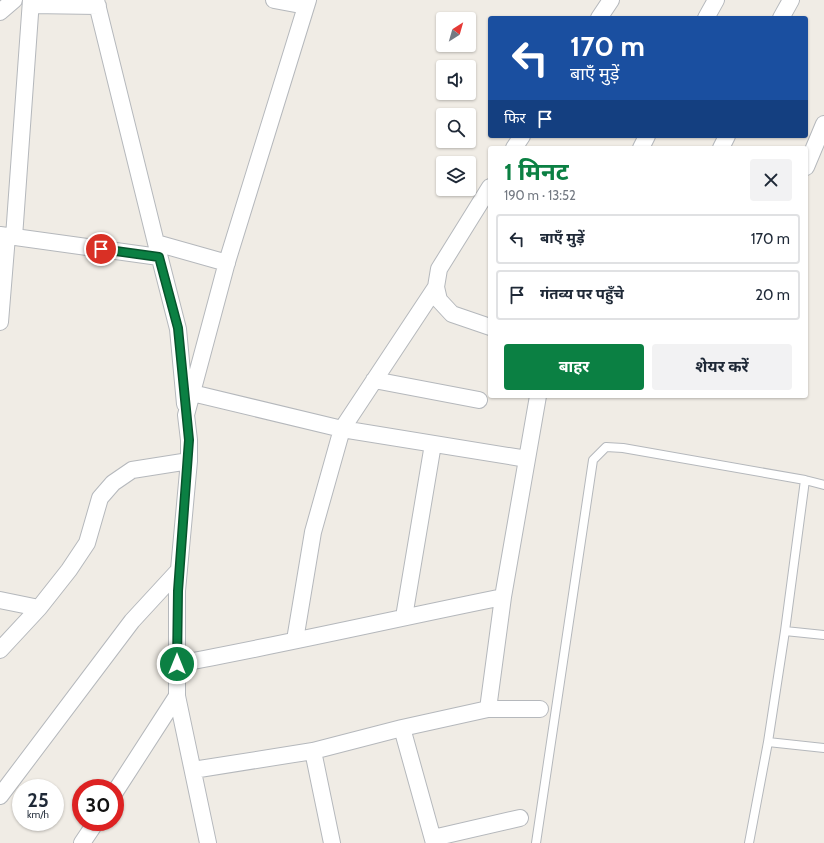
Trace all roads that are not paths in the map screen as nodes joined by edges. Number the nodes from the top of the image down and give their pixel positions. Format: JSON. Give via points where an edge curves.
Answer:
{"nodes":[{"id":1,"x":14,"y":0,"type":"edge"},
{"id":2,"x":274,"y":0,"type":"edge"},
{"id":3,"x":612,"y":0,"type":"edge"},
{"id":4,"x":716,"y":0,"type":"edge"},
{"id":5,"x":790,"y":0,"type":"edge"},
{"id":6,"x":31,"y":3,"type":"edge"},
{"id":7,"x":97,"y":3,"type":"edge"},
{"id":8,"x":307,"y":3,"type":"edge"},
{"id":9,"x":0,"y":12,"type":"edge"},
{"id":10,"x":600,"y":16,"type":"edge"},
{"id":11,"x":707,"y":16,"type":"edge"},
{"id":12,"x":782,"y":16,"type":"edge"},
{"id":13,"x":824,"y":124,"type":"edge"},
{"id":14,"x":808,"y":162,"type":"edge"},
{"id":15,"x":488,"y":190,"type":"edge"},
{"id":16,"x":7,"y":236,"type":"edge"},
{"id":17,"x":158,"y":250,"type":"junction"},
{"id":18,"x":227,"y":264,"type":"junction"},
{"id":19,"x":436,"y":287,"type":"junction"},
{"id":20,"x":0,"y":322,"type":"edge"},
{"id":21,"x":488,"y":327,"type":"edge"},
{"id":22,"x":374,"y":380,"type":"junction"},
{"id":23,"x":192,"y":393,"type":"junction"},
{"id":24,"x":538,"y":398,"type":"edge"},
{"id":25,"x":479,"y":400,"type":"dead end"},
{"id":26,"x":186,"y":415,"type":"junction"},
{"id":27,"x":342,"y":429,"type":"junction"},
{"id":28,"x":433,"y":444,"type":"junction"},
{"id":29,"x":527,"y":459,"type":"junction"},
{"id":30,"x":189,"y":461,"type":"junction"},
{"id":31,"x":805,"y":480,"type":"junction"},
{"id":32,"x":824,"y":485,"type":"edge"},
{"id":33,"x":180,"y":570,"type":"junction"},
{"id":34,"x":503,"y":597,"type":"junction"},
{"id":35,"x":0,"y":600,"type":"edge"},
{"id":36,"x":39,"y":608,"type":"junction"},
{"id":37,"x":404,"y":617,"type":"junction"},
{"id":38,"x":786,"y":631,"type":"junction"},
{"id":39,"x":824,"y":636,"type":"edge"},
{"id":40,"x":295,"y":640,"type":"junction"},
{"id":41,"x":0,"y":650,"type":"edge"},
{"id":42,"x":177,"y":664,"type":"junction"},
{"id":43,"x":177,"y":696,"type":"junction"},
{"id":44,"x":488,"y":709,"type":"junction"},
{"id":45,"x":540,"y":709,"type":"dead end"},
{"id":46,"x":402,"y":728,"type":"junction"},
{"id":47,"x":768,"y":742,"type":"junction"},
{"id":48,"x":824,"y":748,"type":"edge"},
{"id":49,"x":313,"y":751,"type":"junction"},
{"id":50,"x":193,"y":770,"type":"junction"},
{"id":51,"x":123,"y":779,"type":"edge"},
{"id":52,"x":0,"y":796,"type":"edge"},
{"id":53,"x":520,"y":818,"type":"dead end"},
{"id":54,"x":90,"y":831,"type":"edge"},
{"id":55,"x":433,"y":840,"type":"edge"},
{"id":56,"x":82,"y":843,"type":"edge"},
{"id":57,"x":208,"y":843,"type":"edge"},
{"id":58,"x":332,"y":843,"type":"edge"},
{"id":59,"x":536,"y":843,"type":"edge"},
{"id":60,"x":749,"y":843,"type":"edge"}],
"edges":[{"from":1,"to":9,"type":"street"},
{"from":2,"to":8,"type":"street"},
{"from":3,"to":10,"type":"street"},
{"from":4,"to":11,"type":"street"},
{"from":5,"to":12,"type":"street"},
{"from":6,"to":7,"type":"street"},
{"from":6,"to":16,"type":"street"},
{"from":7,"to":17,"type":"street"},
{"from":8,"to":18,"type":"street"},
{"from":13,"to":14,"type":"street"},
{"from":15,"to":19,"type":"street","via":[[439,269]]},
{"from":16,"to":17,"type":"street"},
{"from":16,"to":20,"type":"street"},
{"from":17,"to":18,"type":"street"},
{"from":17,"to":26,"type":"street","via":[[178,328]]},
{"from":18,"to":23,"type":"street"},
{"from":19,"to":21,"type":"street","via":[[439,300],[452,314]]},
{"from":19,"to":22,"type":"street"},
{"from":22,"to":25,"type":"street"},
{"from":22,"to":27,"type":"street"},
{"from":23,"to":26,"type":"street"},
{"from":23,"to":27,"type":"street"},
{"from":24,"to":29,"type":"street"},
{"from":26,"to":30,"type":"street"},
{"from":27,"to":28,"type":"street"},
{"from":27,"to":40,"type":"street","via":[[313,532]]},
{"from":28,"to":29,"type":"street"},
{"from":28,"to":37,"type":"street"},
{"from":29,"to":34,"type":"street"},
{"from":30,"to":33,"type":"street"},
{"from":30,"to":36,"type":"street","via":[[132,470],[113,483],[100,498],[87,543]]},
{"from":31,"to":32,"type":"lane"},
{"from":31,"to":38,"type":"lane"},
{"from":31,"to":59,"type":"lane","via":[[623,448],[606,447],[593,460]]},
{"from":33,"to":42,"type":"street"},
{"from":33,"to":52,"type":"street","via":[[132,621]]},
{"from":34,"to":37,"type":"street"},
{"from":34,"to":44,"type":"street"},
{"from":35,"to":36,"type":"street"},
{"from":36,"to":41,"type":"street"},
{"from":37,"to":40,"type":"street"},
{"from":38,"to":39,"type":"lane"},
{"from":38,"to":47,"type":"lane"},
{"from":40,"to":42,"type":"street","via":[[251,651]]},
{"from":42,"to":43,"type":"street"},
{"from":43,"to":50,"type":"street"},
{"from":43,"to":51,"type":"street"},
{"from":44,"to":45,"type":"street"},
{"from":44,"to":46,"type":"street"},
{"from":46,"to":49,"type":"street"},
{"from":46,"to":55,"type":"street"},
{"from":47,"to":48,"type":"lane"},
{"from":47,"to":60,"type":"lane"},
{"from":49,"to":50,"type":"street"},
{"from":49,"to":58,"type":"street"},
{"from":50,"to":57,"type":"street"},
{"from":53,"to":55,"type":"street"},
{"from":54,"to":56,"type":"street"}]}
